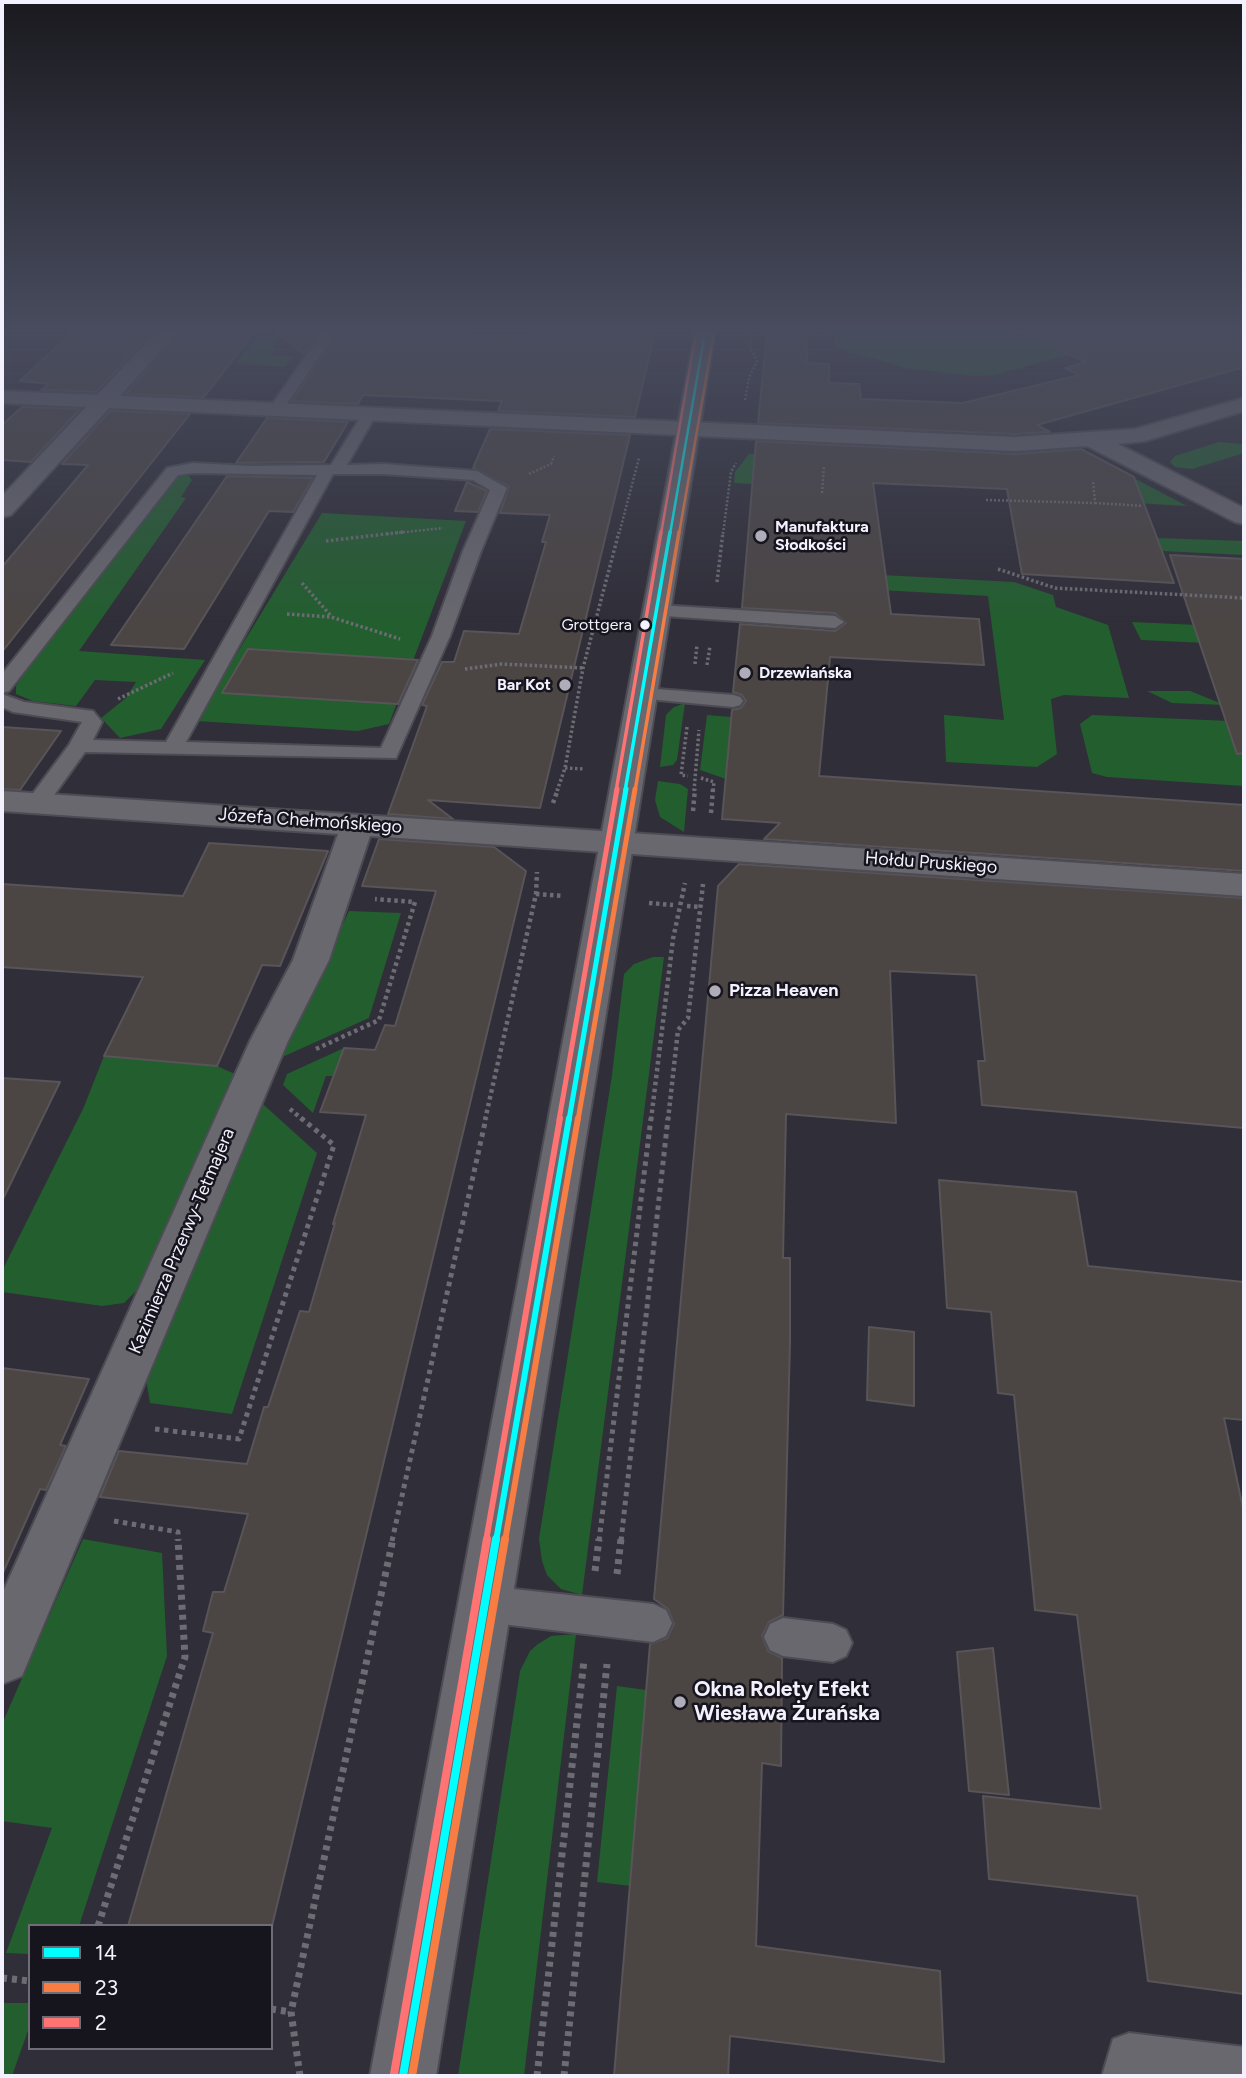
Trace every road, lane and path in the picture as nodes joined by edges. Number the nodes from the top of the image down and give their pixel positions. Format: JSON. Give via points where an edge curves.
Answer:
{"nodes":[{"id":1,"x":688,"y":428,"type":"edge"},
{"id":2,"x":76,"y":429,"type":"edge"},
{"id":3,"x":360,"y":429,"type":"edge"},
{"id":4,"x":565,"y":429,"type":"edge"},
{"id":5,"x":708,"y":429,"type":"edge"},
{"id":6,"x":1160,"y":429,"type":"edge"},
{"id":7,"x":1086,"y":441,"type":"junction"},
{"id":8,"x":641,"y":450,"type":"dead end"},
{"id":9,"x":332,"y":470,"type":"junction"},
{"id":10,"x":729,"y":486,"type":"dead end"},
{"id":11,"x":499,"y":488,"type":"junction"},
{"id":12,"x":986,"y":500,"type":"dead end"},
{"id":13,"x":2,"y":510,"type":"edge"},
{"id":14,"x":1244,"y":517,"type":"edge"},
{"id":15,"x":485,"y":522,"type":"junction"},
{"id":16,"x":286,"y":546,"type":"junction"},
{"id":17,"x":998,"y":569,"type":"dead end"},
{"id":18,"x":717,"y":584,"type":"dead end"},
{"id":19,"x":1244,"y":598,"type":"edge"},
{"id":20,"x":658,"y":611,"type":"junction"},
{"id":21,"x":249,"y":612,"type":"junction"},
{"id":22,"x":835,"y":622,"type":"dead end"},
{"id":23,"x":698,"y":643,"type":"dead end"},
{"id":24,"x":710,"y":644,"type":"dead end"},
{"id":25,"x":230,"y":646,"type":"junction"},
{"id":26,"x":434,"y":650,"type":"junction"},
{"id":27,"x":583,"y":668,"type":"junction"},
{"id":28,"x":695,"y":668,"type":"dead end"},
{"id":29,"x":707,"y":669,"type":"dead end"},
{"id":30,"x":424,"y":674,"type":"junction"},
{"id":31,"x":2,"y":687,"type":"edge"},
{"id":32,"x":644,"y":694,"type":"junction"},
{"id":33,"x":2,"y":700,"type":"edge"},
{"id":34,"x":733,"y":701,"type":"dead end"},
{"id":35,"x":86,"y":715,"type":"junction"},
{"id":36,"x":689,"y":715,"type":"dead end"},
{"id":37,"x":699,"y":729,"type":"dead end"},
{"id":38,"x":79,"y":746,"type":"junction"},
{"id":39,"x":172,"y":748,"type":"junction"},
{"id":40,"x":688,"y":776,"type":"dead end"},
{"id":41,"x":701,"y":778,"type":"dead end"},
{"id":42,"x":2,"y":802,"type":"edge"},
{"id":43,"x":36,"y":804,"type":"junction"},
{"id":44,"x":692,"y":819,"type":"dead end"},
{"id":45,"x":710,"y":823,"type":"dead end"},
{"id":46,"x":358,"y":824,"type":"junction"},
{"id":47,"x":542,"y":837,"type":"junction"},
{"id":48,"x":618,"y":842,"type":"junction"},
{"id":49,"x":685,"y":880,"type":"dead end"},
{"id":50,"x":704,"y":882,"type":"dead end"},
{"id":51,"x":1244,"y":885,"type":"edge"},
{"id":52,"x":536,"y":894,"type":"junction"},
{"id":53,"x":333,"y":895,"type":"junction"},
{"id":54,"x":568,"y":897,"type":"dead end"},
{"id":55,"x":638,"y":902,"type":"dead end"},
{"id":56,"x":673,"y":905,"type":"dead end"},
{"id":57,"x":687,"y":906,"type":"dead end"},
{"id":58,"x":701,"y":907,"type":"junction"},
{"id":59,"x":253,"y":1079,"type":"junction"},
{"id":60,"x":103,"y":1423,"type":"junction"},
{"id":61,"x":65,"y":1513,"type":"junction"},
{"id":62,"x":594,"y":1584,"type":"dead end"},
{"id":63,"x":616,"y":1586,"type":"dead end"},
{"id":64,"x":485,"y":1604,"type":"junction"},
{"id":65,"x":653,"y":1623,"type":"dead end"},
{"id":66,"x":782,"y":1637,"type":"dead end"},
{"id":67,"x":833,"y":1643,"type":"dead end"},
{"id":68,"x":585,"y":1649,"type":"dead end"},
{"id":69,"x":608,"y":1652,"type":"dead end"},
{"id":70,"x":2,"y":1656,"type":"edge"},
{"id":71,"x":99,"y":1924,"type":"edge"},
{"id":72,"x":2,"y":1978,"type":"edge"},
{"id":73,"x":28,"y":1981,"type":"edge"},
{"id":74,"x":273,"y":2009,"type":"edge"},
{"id":75,"x":291,"y":2012,"type":"junction"},
{"id":76,"x":1244,"y":2070,"type":"edge"},
{"id":77,"x":300,"y":2076,"type":"edge"},
{"id":78,"x":403,"y":2076,"type":"edge"},
{"id":79,"x":537,"y":2076,"type":"edge"},
{"id":80,"x":564,"y":2076,"type":"edge"},
{"id":81,"x":1125,"y":2076,"type":"edge"}],
"edges":[{"from":1,"to":20,"type":"street"},
{"from":2,"to":13,"type":"street"},
{"from":3,"to":9,"type":"lane"},
{"from":4,"to":11,"type":"path","via":[[551,464]]},
{"from":5,"to":7,"type":"street","via":[[1015,444]]},
{"from":6,"to":7,"type":"street"},
{"from":7,"to":12,"type":"path","via":[[1095,503]]},
{"from":7,"to":14,"type":"street"},
{"from":8,"to":27,"type":"path"},
{"from":9,"to":11,"type":"lane","via":[[456,473],[477,476]]},
{"from":9,"to":16,"type":"lane"},
{"from":9,"to":31,"type":"lane","via":[[173,471]]},
{"from":10,"to":18,"type":"path"},
{"from":11,"to":15,"type":"lane"},
{"from":15,"to":16,"type":"path"},
{"from":15,"to":26,"type":"lane"},
{"from":16,"to":21,"type":"lane"},
{"from":17,"to":19,"type":"path","via":[[1055,588]]},
{"from":20,"to":22,"type":"lane"},
{"from":20,"to":32,"type":"street"},
{"from":21,"to":25,"type":"lane"},
{"from":21,"to":26,"type":"path","via":[[331,617]]},
{"from":23,"to":28,"type":"path"},
{"from":24,"to":29,"type":"path"},
{"from":25,"to":35,"type":"path"},
{"from":25,"to":39,"type":"lane"},
{"from":26,"to":30,"type":"lane"},
{"from":27,"to":30,"type":"path","via":[[502,664]]},
{"from":27,"to":47,"type":"path","via":[[565,768]]},
{"from":30,"to":39,"type":"lane","via":[[389,754]]},
{"from":32,"to":34,"type":"lane"},
{"from":32,"to":48,"type":"street"},
{"from":33,"to":35,"type":"lane","via":[[20,708]]},
{"from":35,"to":38,"type":"lane","via":[[92,722]]},
{"from":36,"to":40,"type":"path","via":[[681,775]]},
{"from":37,"to":44,"type":"path"},
{"from":38,"to":39,"type":"lane"},
{"from":38,"to":43,"type":"lane"},
{"from":41,"to":45,"type":"path","via":[[714,782]]},
{"from":42,"to":43,"type":"street","name":"Józefa Chełmońskiego"},
{"from":43,"to":46,"type":"street","name":"Józefa Chełmońskiego"},
{"from":46,"to":47,"type":"street","name":"Józefa Chełmońskiego"},
{"from":46,"to":53,"type":"street","name":"Kazimierza Przerwy-Tetmajera"},
{"from":47,"to":48,"type":"street","name":"Józefa Chełmońskiego"},
{"from":47,"to":52,"type":"path"},
{"from":48,"to":51,"type":"street","name":"Hołdu Pruskiego"},
{"from":48,"to":64,"type":"street"},
{"from":49,"to":62,"type":"path","via":[[673,939]]},
{"from":50,"to":58,"type":"path"},
{"from":52,"to":54,"type":"path"},
{"from":52,"to":75,"type":"path"},
{"from":53,"to":59,"type":"street","name":"Kazimierza Przerwy-Tetmajera","via":[[311,960]]},
{"from":53,"to":59,"type":"path","via":[[415,902],[379,1020]]},
{"from":55,"to":56,"type":"path"},
{"from":57,"to":58,"type":"path"},
{"from":58,"to":63,"type":"path","via":[[688,1018],[678,1030]]},
{"from":59,"to":60,"type":"street","name":"Kazimierza Przerwy-Tetmajera"},
{"from":59,"to":60,"type":"path","via":[[334,1145],[239,1439]]},
{"from":60,"to":61,"type":"street","name":"Kazimierza Przerwy-Tetmajera"},
{"from":61,"to":70,"type":"street","name":"Kazimierza Przerwy-Tetmajera"},
{"from":61,"to":71,"type":"path","via":[[178,1532],[185,1657]]},
{"from":64,"to":65,"type":"lane"},
{"from":64,"to":78,"type":"street"},
{"from":66,"to":67,"type":"lane"},
{"from":68,"to":79,"type":"path"},
{"from":69,"to":80,"type":"path"},
{"from":72,"to":73,"type":"path"},
{"from":74,"to":75,"type":"path"},
{"from":75,"to":77,"type":"path"},
{"from":76,"to":81,"type":"lane","via":[[1129,2055]]}]}
